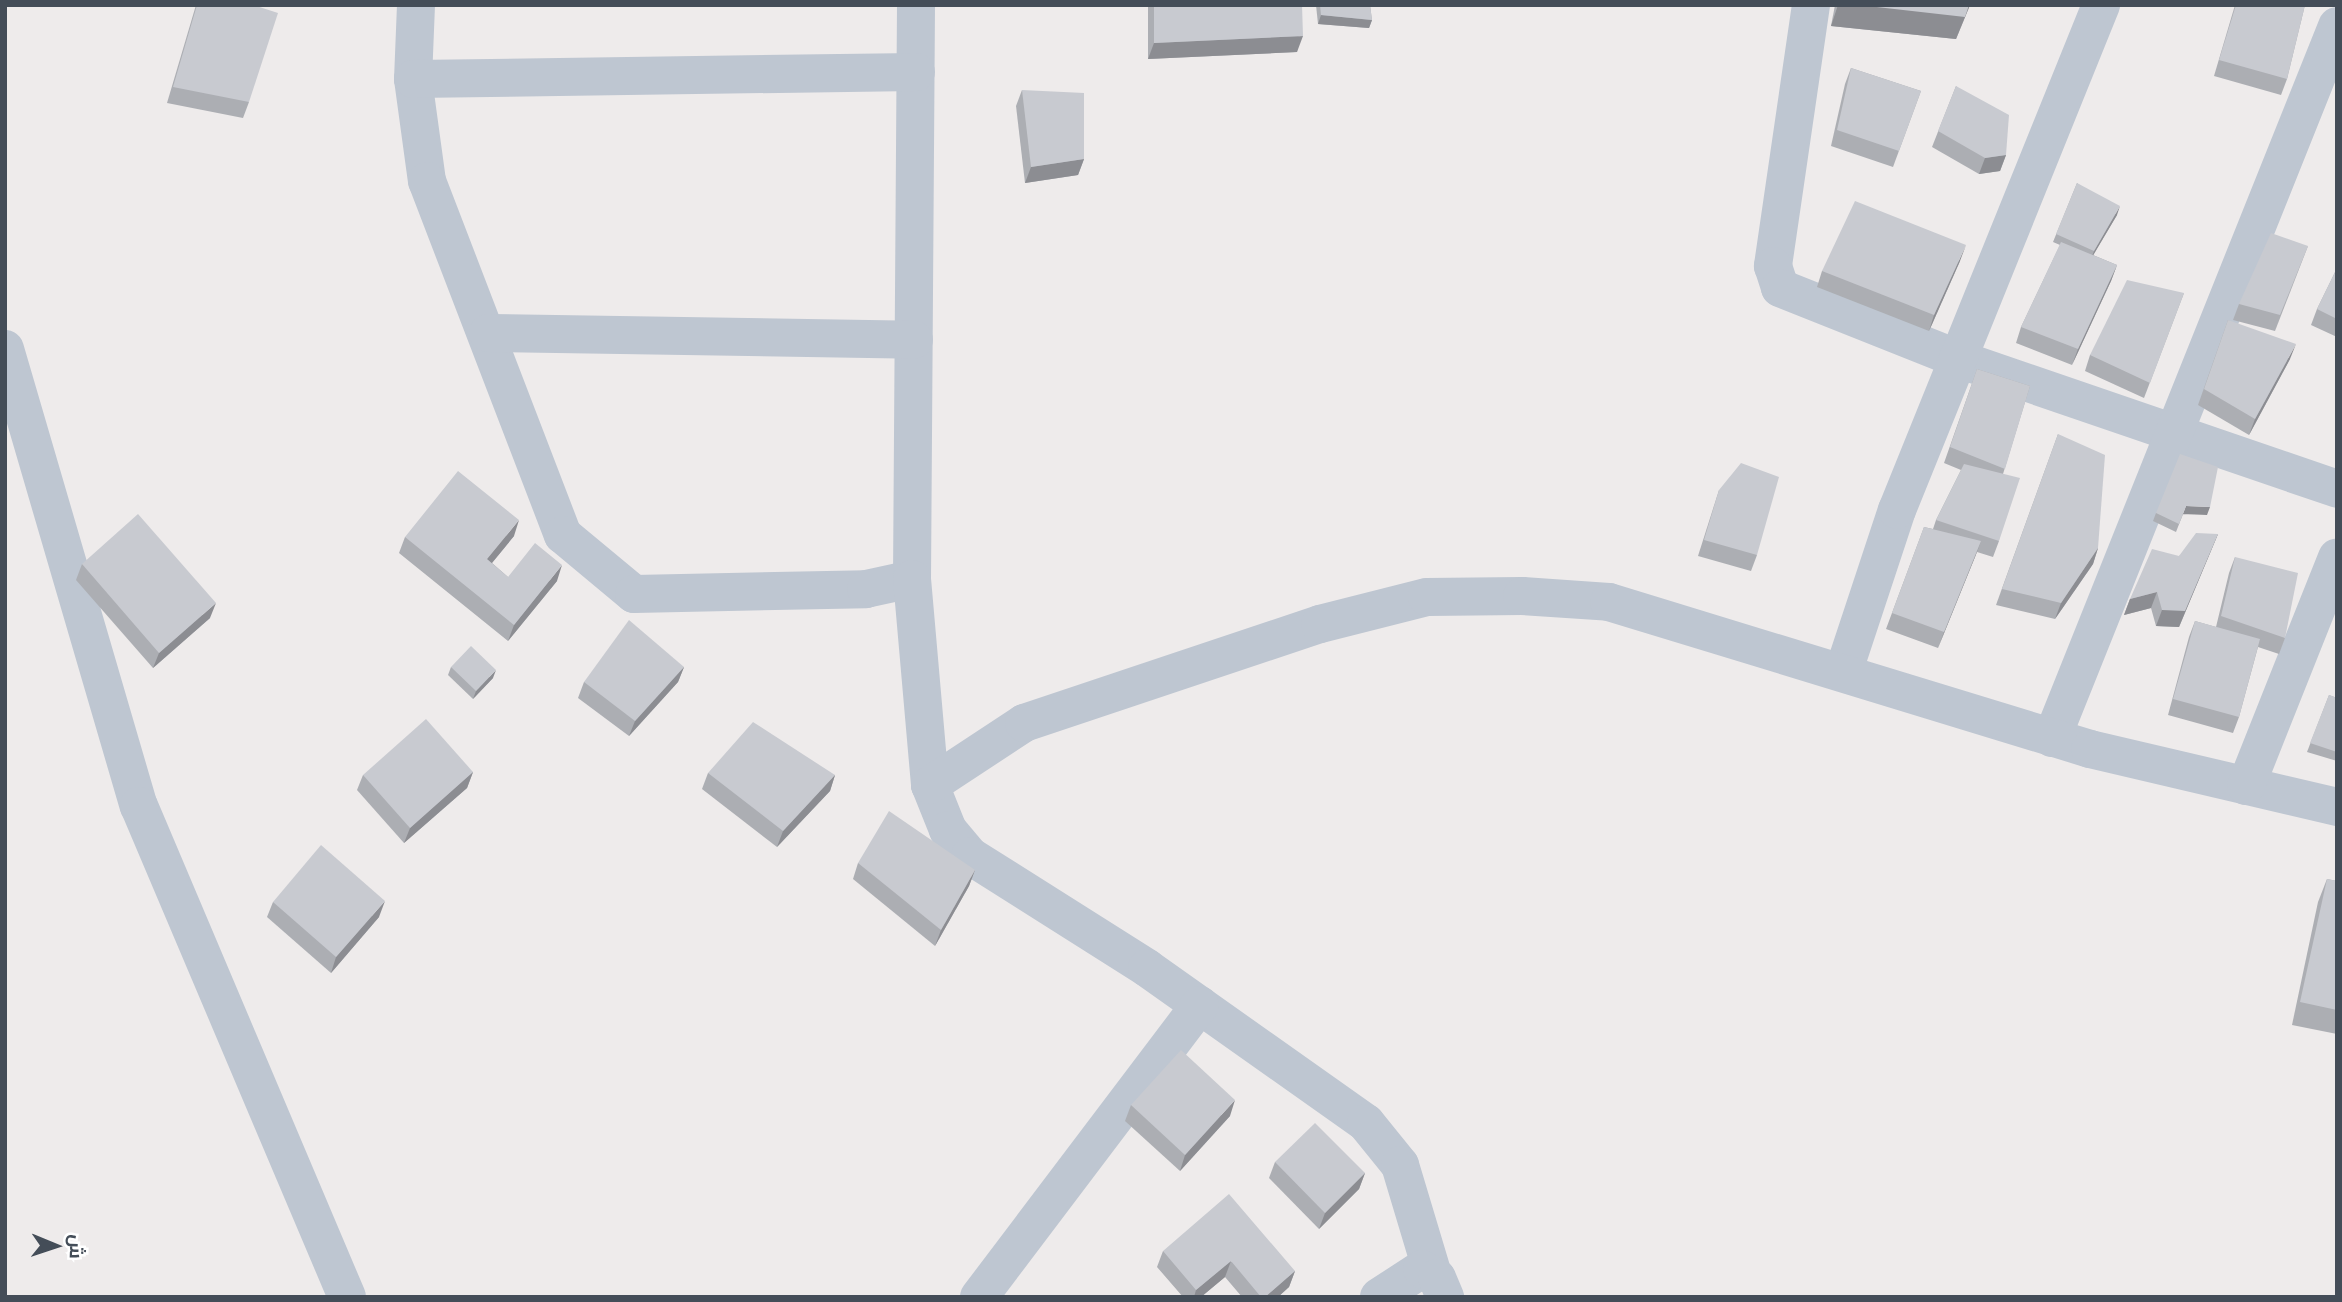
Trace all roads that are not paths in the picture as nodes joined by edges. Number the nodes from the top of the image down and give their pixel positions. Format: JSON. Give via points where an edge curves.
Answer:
{"nodes":[{"id":1,"x":416,"y":5,"type":"edge"},
{"id":2,"x":916,"y":5,"type":"edge"},
{"id":3,"x":1811,"y":5,"type":"edge"},
{"id":4,"x":2102,"y":5,"type":"edge"},
{"id":5,"x":2337,"y":26,"type":"edge"},
{"id":6,"x":916,"y":72,"type":"junction"},
{"id":7,"x":413,"y":79,"type":"junction"},
{"id":8,"x":488,"y":333,"type":"junction"},
{"id":9,"x":914,"y":340,"type":"junction"},
{"id":10,"x":5,"y":349,"type":"edge"},
{"id":11,"x":1958,"y":359,"type":"junction"},
{"id":12,"x":2170,"y":432,"type":"junction"},
{"id":13,"x":2337,"y":489,"type":"edge"},
{"id":14,"x":2337,"y":557,"type":"edge"},
{"id":15,"x":912,"y":579,"type":"junction"},
{"id":16,"x":1844,"y":670,"type":"junction"},
{"id":17,"x":2052,"y":738,"type":"junction"},
{"id":18,"x":930,"y":785,"type":"junction"},
{"id":19,"x":2246,"y":786,"type":"junction"},
{"id":20,"x":2337,"y":807,"type":"edge"},
{"id":21,"x":1200,"y":1005,"type":"junction"},
{"id":22,"x":1438,"y":1284,"type":"edge"},
{"id":23,"x":346,"y":1297,"type":"edge"},
{"id":24,"x":979,"y":1297,"type":"edge"},
{"id":25,"x":1379,"y":1297,"type":"edge"}],
"edges":[{"from":1,"to":7,"type":"street"},
{"from":2,"to":6,"type":"street"},
{"from":3,"to":11,"type":"street","via":[[1773,266],[1780,288]]},
{"from":4,"to":11,"type":"street"},
{"from":5,"to":12,"type":"street"},
{"from":6,"to":7,"type":"street"},
{"from":6,"to":9,"type":"street"},
{"from":7,"to":8,"type":"street","via":[[427,181]]},
{"from":8,"to":9,"type":"street"},
{"from":8,"to":15,"type":"street","via":[[563,535],[634,594],[866,589]]},
{"from":9,"to":15,"type":"street"},
{"from":10,"to":23,"type":"street","via":[[139,806]]},
{"from":11,"to":12,"type":"street"},
{"from":11,"to":16,"type":"street","via":[[1897,510]]},
{"from":12,"to":13,"type":"street"},
{"from":12,"to":17,"type":"street"},
{"from":14,"to":19,"type":"street"},
{"from":15,"to":18,"type":"street"},
{"from":16,"to":17,"type":"street"},
{"from":16,"to":18,"type":"street","via":[[1609,602],[1427,597],[1320,624],[1024,723]]},
{"from":17,"to":19,"type":"street"},
{"from":18,"to":21,"type":"street","via":[[948,830],[970,856]]},
{"from":19,"to":20,"type":"street"},
{"from":21,"to":22,"type":"street","via":[[1366,1123],[1400,1165]]},
{"from":21,"to":24,"type":"street"},
{"from":22,"to":25,"type":"street","via":[[1410,1273]]}]}
